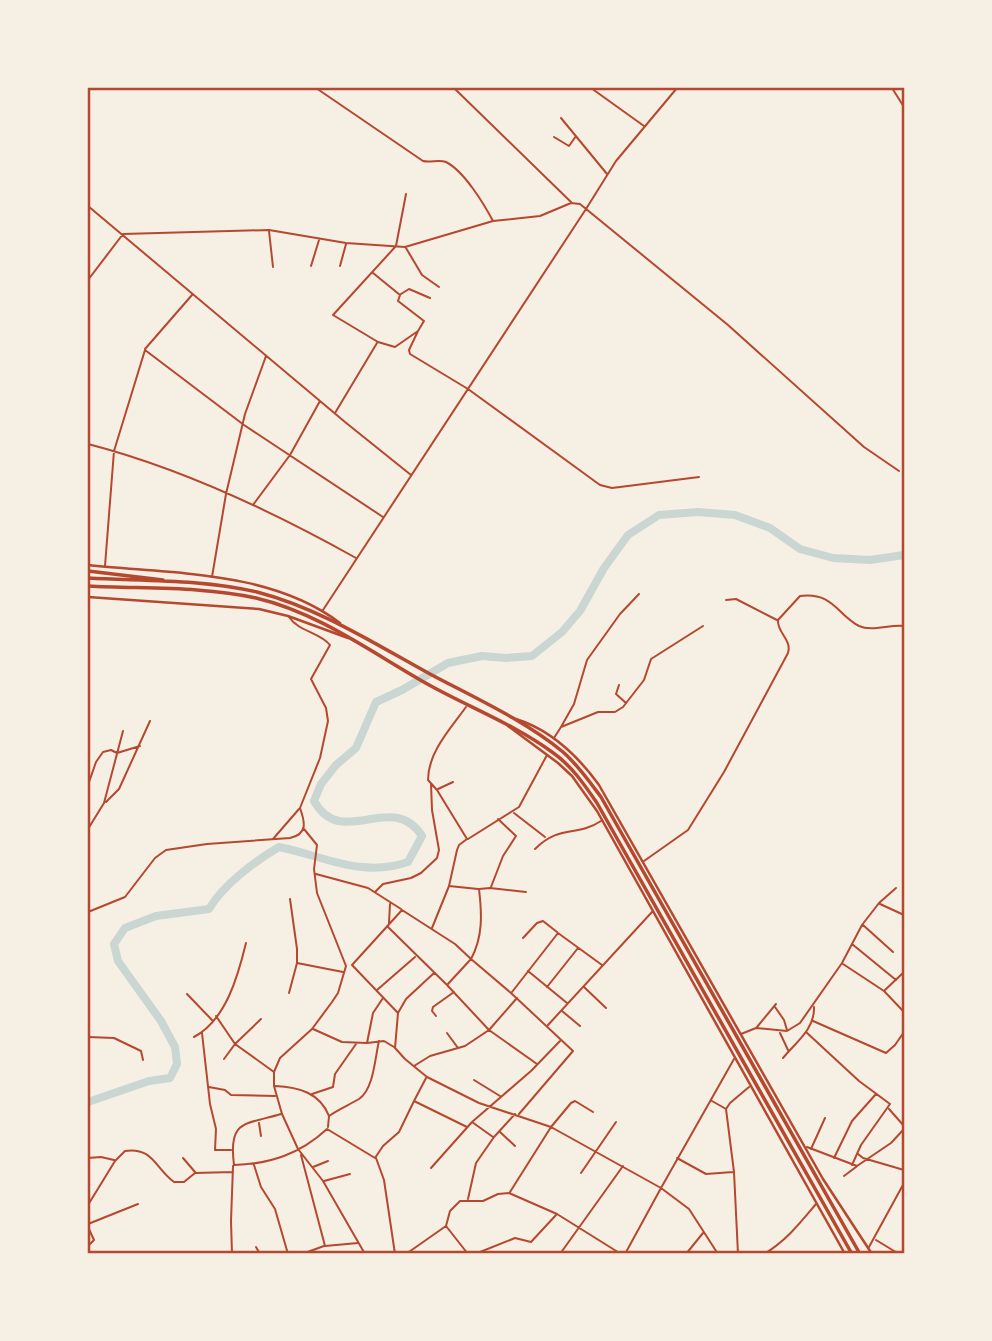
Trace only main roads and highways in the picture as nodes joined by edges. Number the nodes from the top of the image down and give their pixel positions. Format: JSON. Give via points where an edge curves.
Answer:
{"nodes":[{"id":1,"x":88,"y":571,"type":"edge"},
{"id":2,"x":88,"y":578,"type":"edge"},
{"id":3,"x":175,"y":582,"type":"junction"},
{"id":4,"x":88,"y":586,"type":"edge"},
{"id":5,"x":852,"y":1254,"type":"edge"},
{"id":6,"x":860,"y":1254,"type":"edge"}],
"edges":[{"from":1,"to":3,"type":"highway"},
{"from":2,"to":3,"type":"highway"},
{"from":3,"to":6,"type":"highway","via":[[259,593],[303,608],[509,717],[565,754],[601,797]]},
{"from":4,"to":5,"type":"highway","via":[[218,593],[259,599],[301,614],[527,736],[567,764],[597,803]]}]}
